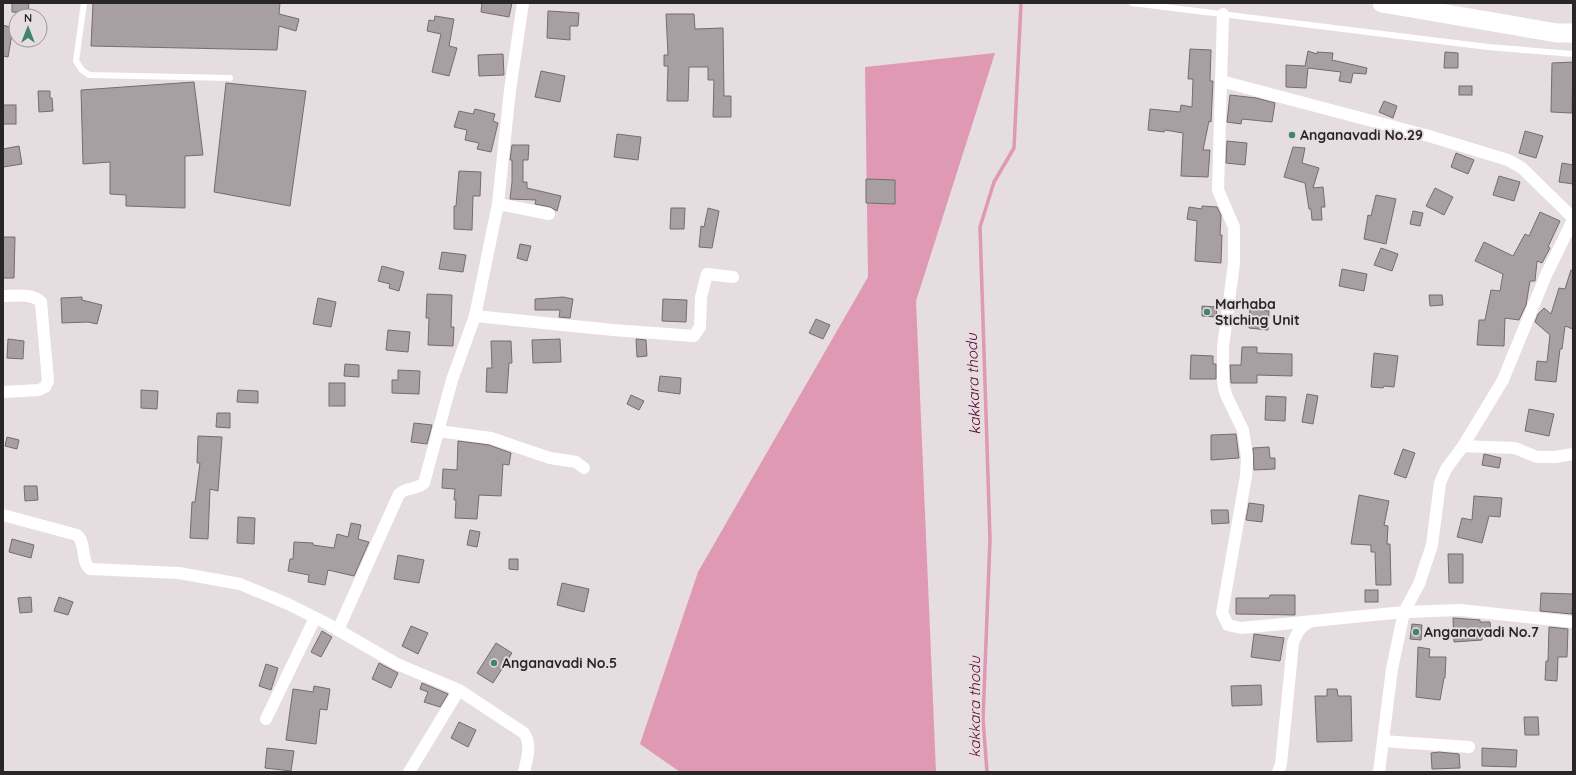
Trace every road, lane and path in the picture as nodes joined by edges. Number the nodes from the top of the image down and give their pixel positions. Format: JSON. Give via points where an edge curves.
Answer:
{"nodes":[{"id":1,"x":84,"y":3,"type":"edge"},
{"id":2,"x":523,"y":3,"type":"edge"},
{"id":3,"x":1132,"y":3,"type":"edge"},
{"id":4,"x":1382,"y":3,"type":"edge"},
{"id":5,"x":1223,"y":14,"type":"junction"},
{"id":6,"x":1573,"y":33,"type":"edge"},
{"id":7,"x":1573,"y":54,"type":"edge"},
{"id":8,"x":230,"y":78,"type":"dead end"},
{"id":9,"x":1221,"y":81,"type":"junction"},
{"id":10,"x":498,"y":204,"type":"junction"},
{"id":11,"x":549,"y":214,"type":"dead end"},
{"id":12,"x":1573,"y":219,"type":"edge"},
{"id":13,"x":733,"y":277,"type":"dead end"},
{"id":14,"x":3,"y":296,"type":"edge"},
{"id":15,"x":475,"y":316,"type":"junction"},
{"id":16,"x":3,"y":392,"type":"edge"},
{"id":17,"x":438,"y":431,"type":"junction"},
{"id":18,"x":1463,"y":446,"type":"junction"},
{"id":19,"x":1573,"y":454,"type":"edge"},
{"id":20,"x":584,"y":468,"type":"dead end"},
{"id":21,"x":3,"y":515,"type":"edge"},
{"id":22,"x":1404,"y":612,"type":"junction"},
{"id":23,"x":315,"y":618,"type":"junction"},
{"id":24,"x":1313,"y":621,"type":"junction"},
{"id":25,"x":1573,"y":622,"type":"edge"},
{"id":26,"x":338,"y":630,"type":"junction"},
{"id":27,"x":459,"y":690,"type":"junction"},
{"id":28,"x":266,"y":719,"type":"dead end"},
{"id":29,"x":1383,"y":741,"type":"junction"},
{"id":30,"x":1469,"y":747,"type":"dead end"},
{"id":31,"x":409,"y":772,"type":"edge"},
{"id":32,"x":524,"y":772,"type":"edge"},
{"id":33,"x":1278,"y":772,"type":"edge"},
{"id":34,"x":1380,"y":772,"type":"edge"}],
"edges":[{"from":1,"to":8,"type":"lane","via":[[76,61],[88,75]]},
{"from":2,"to":10,"type":"street","via":[[510,90]]},
{"from":3,"to":5,"type":"lane"},
{"from":4,"to":6,"type":"highway","via":[[1557,33]]},
{"from":5,"to":7,"type":"lane"},
{"from":5,"to":9,"type":"street"},
{"from":9,"to":12,"type":"street","via":[[1429,136],[1508,160],[1522,168]]},
{"from":9,"to":24,"type":"street","via":[[1218,190],[1234,226],[1234,263],[1223,347],[1223,378],[1227,397],[1243,430],[1247,457],[1246,476],[1222,613],[1228,624],[1241,628]]},
{"from":10,"to":11,"type":"street"},
{"from":10,"to":15,"type":"street"},
{"from":12,"to":18,"type":"street","via":[[1546,275],[1503,380]]},
{"from":13,"to":15,"type":"street","via":[[706,274],[701,298],[700,327],[694,336]]},
{"from":14,"to":16,"type":"street","via":[[30,296],[41,302],[48,380],[45,387],[39,390]]},
{"from":15,"to":17,"type":"street","via":[[452,380]]},
{"from":17,"to":20,"type":"street","via":[[491,438],[550,458],[576,462]]},
{"from":17,"to":26,"type":"street","via":[[424,483],[399,494]]},
{"from":18,"to":19,"type":"street","via":[[1515,448],[1537,457]]},
{"from":18,"to":22,"type":"street","via":[[1446,469],[1440,483],[1432,545],[1419,584]]},
{"from":21,"to":23,"type":"street","via":[[77,535],[82,542],[86,563],[90,569],[179,573],[240,584]]},
{"from":22,"to":24,"type":"street"},
{"from":22,"to":25,"type":"street","via":[[1460,610]]},
{"from":22,"to":29,"type":"street","via":[[1392,670]]},
{"from":23,"to":26,"type":"street"},
{"from":23,"to":28,"type":"street"},
{"from":24,"to":33,"type":"street","via":[[1302,626],[1293,643],[1281,764]]},
{"from":26,"to":27,"type":"street","via":[[397,664]]},
{"from":27,"to":31,"type":"street"},
{"from":27,"to":32,"type":"street","via":[[524,733],[529,746]]},
{"from":29,"to":30,"type":"street"},
{"from":29,"to":34,"type":"street"}]}
